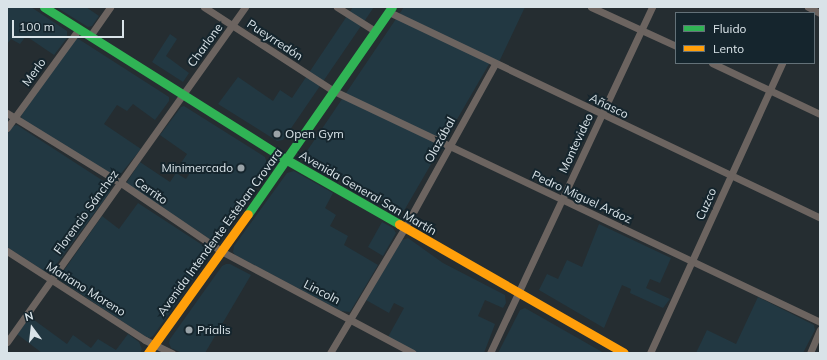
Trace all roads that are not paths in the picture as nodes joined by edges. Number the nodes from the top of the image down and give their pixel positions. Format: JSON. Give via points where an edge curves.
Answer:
{"nodes":[{"id":1,"x":44,"y":7,"type":"edge"},
{"id":2,"x":110,"y":7,"type":"edge"},
{"id":3,"x":204,"y":7,"type":"edge"},
{"id":4,"x":245,"y":7,"type":"edge"},
{"id":5,"x":337,"y":7,"type":"edge"},
{"id":6,"x":591,"y":7,"type":"edge"},
{"id":7,"x":652,"y":7,"type":"edge"},
{"id":8,"x":808,"y":7,"type":"edge"},
{"id":9,"x":390,"y":10,"type":"edge"},
{"id":10,"x":820,"y":13,"type":"edge"},
{"id":11,"x":232,"y":25,"type":"junction"},
{"id":12,"x":79,"y":29,"type":"junction"},
{"id":13,"x":641,"y":30,"type":"junction"},
{"id":14,"x":375,"y":31,"type":"junction"},
{"id":15,"x":90,"y":36,"type":"junction"},
{"id":16,"x":675,"y":46,"type":"edge"},
{"id":17,"x":495,"y":64,"type":"junction"},
{"id":18,"x":714,"y":64,"type":"edge"},
{"id":19,"x":782,"y":64,"type":"edge"},
{"id":20,"x":770,"y":90,"type":"junction"},
{"id":21,"x":334,"y":91,"type":"junction"},
{"id":22,"x":182,"y":95,"type":"junction"},
{"id":23,"x":7,"y":113,"type":"edge"},
{"id":24,"x":602,"y":114,"type":"junction"},
{"id":25,"x":820,"y":114,"type":"edge"},
{"id":26,"x":14,"y":118,"type":"junction"},
{"id":27,"x":7,"y":128,"type":"edge"},
{"id":28,"x":449,"y":147,"type":"junction"},
{"id":29,"x":287,"y":160,"type":"junction"},
{"id":30,"x":730,"y":177,"type":"junction"},
{"id":31,"x":120,"y":183,"type":"junction"},
{"id":32,"x":562,"y":200,"type":"junction"},
{"id":33,"x":820,"y":218,"type":"edge"},
{"id":34,"x":405,"y":227,"type":"junction"},
{"id":35,"x":7,"y":251,"type":"edge"},
{"id":36,"x":221,"y":251,"type":"junction"},
{"id":37,"x":693,"y":260,"type":"junction"},
{"id":38,"x":51,"y":280,"type":"junction"},
{"id":39,"x":519,"y":292,"type":"junction"},
{"id":40,"x":350,"y":319,"type":"junction"},
{"id":41,"x":820,"y":322,"type":"edge"},
{"id":42,"x":820,"y":330,"type":"edge"},
{"id":43,"x":7,"y":342,"type":"edge"},
{"id":44,"x":154,"y":344,"type":"junction"},
{"id":45,"x":148,"y":353,"type":"edge"},
{"id":46,"x":172,"y":353,"type":"edge"},
{"id":47,"x":330,"y":353,"type":"edge"},
{"id":48,"x":413,"y":353,"type":"edge"},
{"id":49,"x":490,"y":353,"type":"edge"},
{"id":50,"x":624,"y":353,"type":"edge"},
{"id":51,"x":650,"y":353,"type":"edge"},
{"id":52,"x":810,"y":353,"type":"edge"}],
"edges":[{"from":1,"to":12,"type":"main road","name":"Avenida General San Martín"},
{"from":2,"to":15,"type":"street"},
{"from":3,"to":11,"type":"street","name":"Pueyrredón"},
{"from":4,"to":11,"type":"street","name":"Charlone"},
{"from":5,"to":14,"type":"street"},
{"from":6,"to":13,"type":"street"},
{"from":7,"to":13,"type":"street","name":"Montevideo"},
{"from":8,"to":10,"type":"street"},
{"from":9,"to":14,"type":"main road","name":"Avenida Intendente Esteban Crovara"},
{"from":9,"to":17,"type":"street","name":"Añasco"},
{"from":11,"to":21,"type":"street","name":"Pueyrredón"},
{"from":11,"to":22,"type":"street","name":"Charlone"},
{"from":12,"to":15,"type":"main road","name":"Avenida General San Martín"},
{"from":12,"to":26,"type":"street","name":"Merlo"},
{"from":13,"to":16,"type":"street"},
{"from":13,"to":24,"type":"street","name":"Montevideo"},
{"from":14,"to":21,"type":"main road","name":"Avenida Intendente Esteban Crovara"},
{"from":15,"to":22,"type":"main road","name":"Avenida General San Martín"},
{"from":17,"to":24,"type":"street","name":"Añasco"},
{"from":17,"to":28,"type":"street","name":"Olazábal"},
{"from":18,"to":20,"type":"street"},
{"from":19,"to":20,"type":"street","name":"Cuzco"},
{"from":20,"to":25,"type":"street"},
{"from":20,"to":30,"type":"street","name":"Cuzco"},
{"from":21,"to":28,"type":"street","name":"Pedro Miguel Aráoz"},
{"from":21,"to":29,"type":"main road","name":"Avenida Intendente Esteban Crovara"},
{"from":22,"to":29,"type":"main road","name":"Avenida General San Martín"},
{"from":22,"to":31,"type":"street","name":"Florencio Sánchez"},
{"from":23,"to":26,"type":"street","name":"Cerrito"},
{"from":24,"to":30,"type":"street","name":"Añasco"},
{"from":24,"to":32,"type":"street","name":"Montevideo"},
{"from":26,"to":27,"type":"street","name":"Merlo"},
{"from":26,"to":31,"type":"street","name":"Cerrito"},
{"from":28,"to":32,"type":"street","name":"Pedro Miguel Aráoz"},
{"from":28,"to":34,"type":"street","name":"Olazábal"},
{"from":29,"to":34,"type":"main road","name":"Avenida General San Martín"},
{"from":29,"to":36,"type":"main road","name":"Avenida Intendente Esteban Crovara"},
{"from":30,"to":33,"type":"street","name":"Añasco"},
{"from":30,"to":37,"type":"street","name":"Cuzco"},
{"from":31,"to":36,"type":"street","name":"Cerrito"},
{"from":31,"to":38,"type":"street","name":"Florencio Sánchez"},
{"from":32,"to":37,"type":"street","name":"Pedro Miguel Aráoz"},
{"from":32,"to":39,"type":"street","name":"Montevideo"},
{"from":34,"to":39,"type":"main road","name":"Avenida General San Martín"},
{"from":34,"to":40,"type":"street","name":"Olazábal"},
{"from":35,"to":38,"type":"street","name":"Mariano Moreno"},
{"from":36,"to":40,"type":"street","name":"Lincoln"},
{"from":36,"to":44,"type":"main road","name":"Avenida Intendente Esteban Crovara"},
{"from":37,"to":41,"type":"street","name":"Pedro Miguel Aráoz"},
{"from":37,"to":51,"type":"street","name":"Cuzco"},
{"from":38,"to":43,"type":"street","name":"Florencio Sánchez"},
{"from":38,"to":44,"type":"street","name":"Mariano Moreno"},
{"from":39,"to":49,"type":"street","name":"Montevideo"},
{"from":39,"to":50,"type":"main road","name":"Avenida General San Martín"},
{"from":40,"to":47,"type":"street","name":"Olazábal"},
{"from":40,"to":48,"type":"street","name":"Lincoln"},
{"from":42,"to":52,"type":"street"},
{"from":44,"to":45,"type":"main road","name":"Avenida Intendente Esteban Crovara"},
{"from":44,"to":46,"type":"street","name":"Mariano Moreno"}]}
